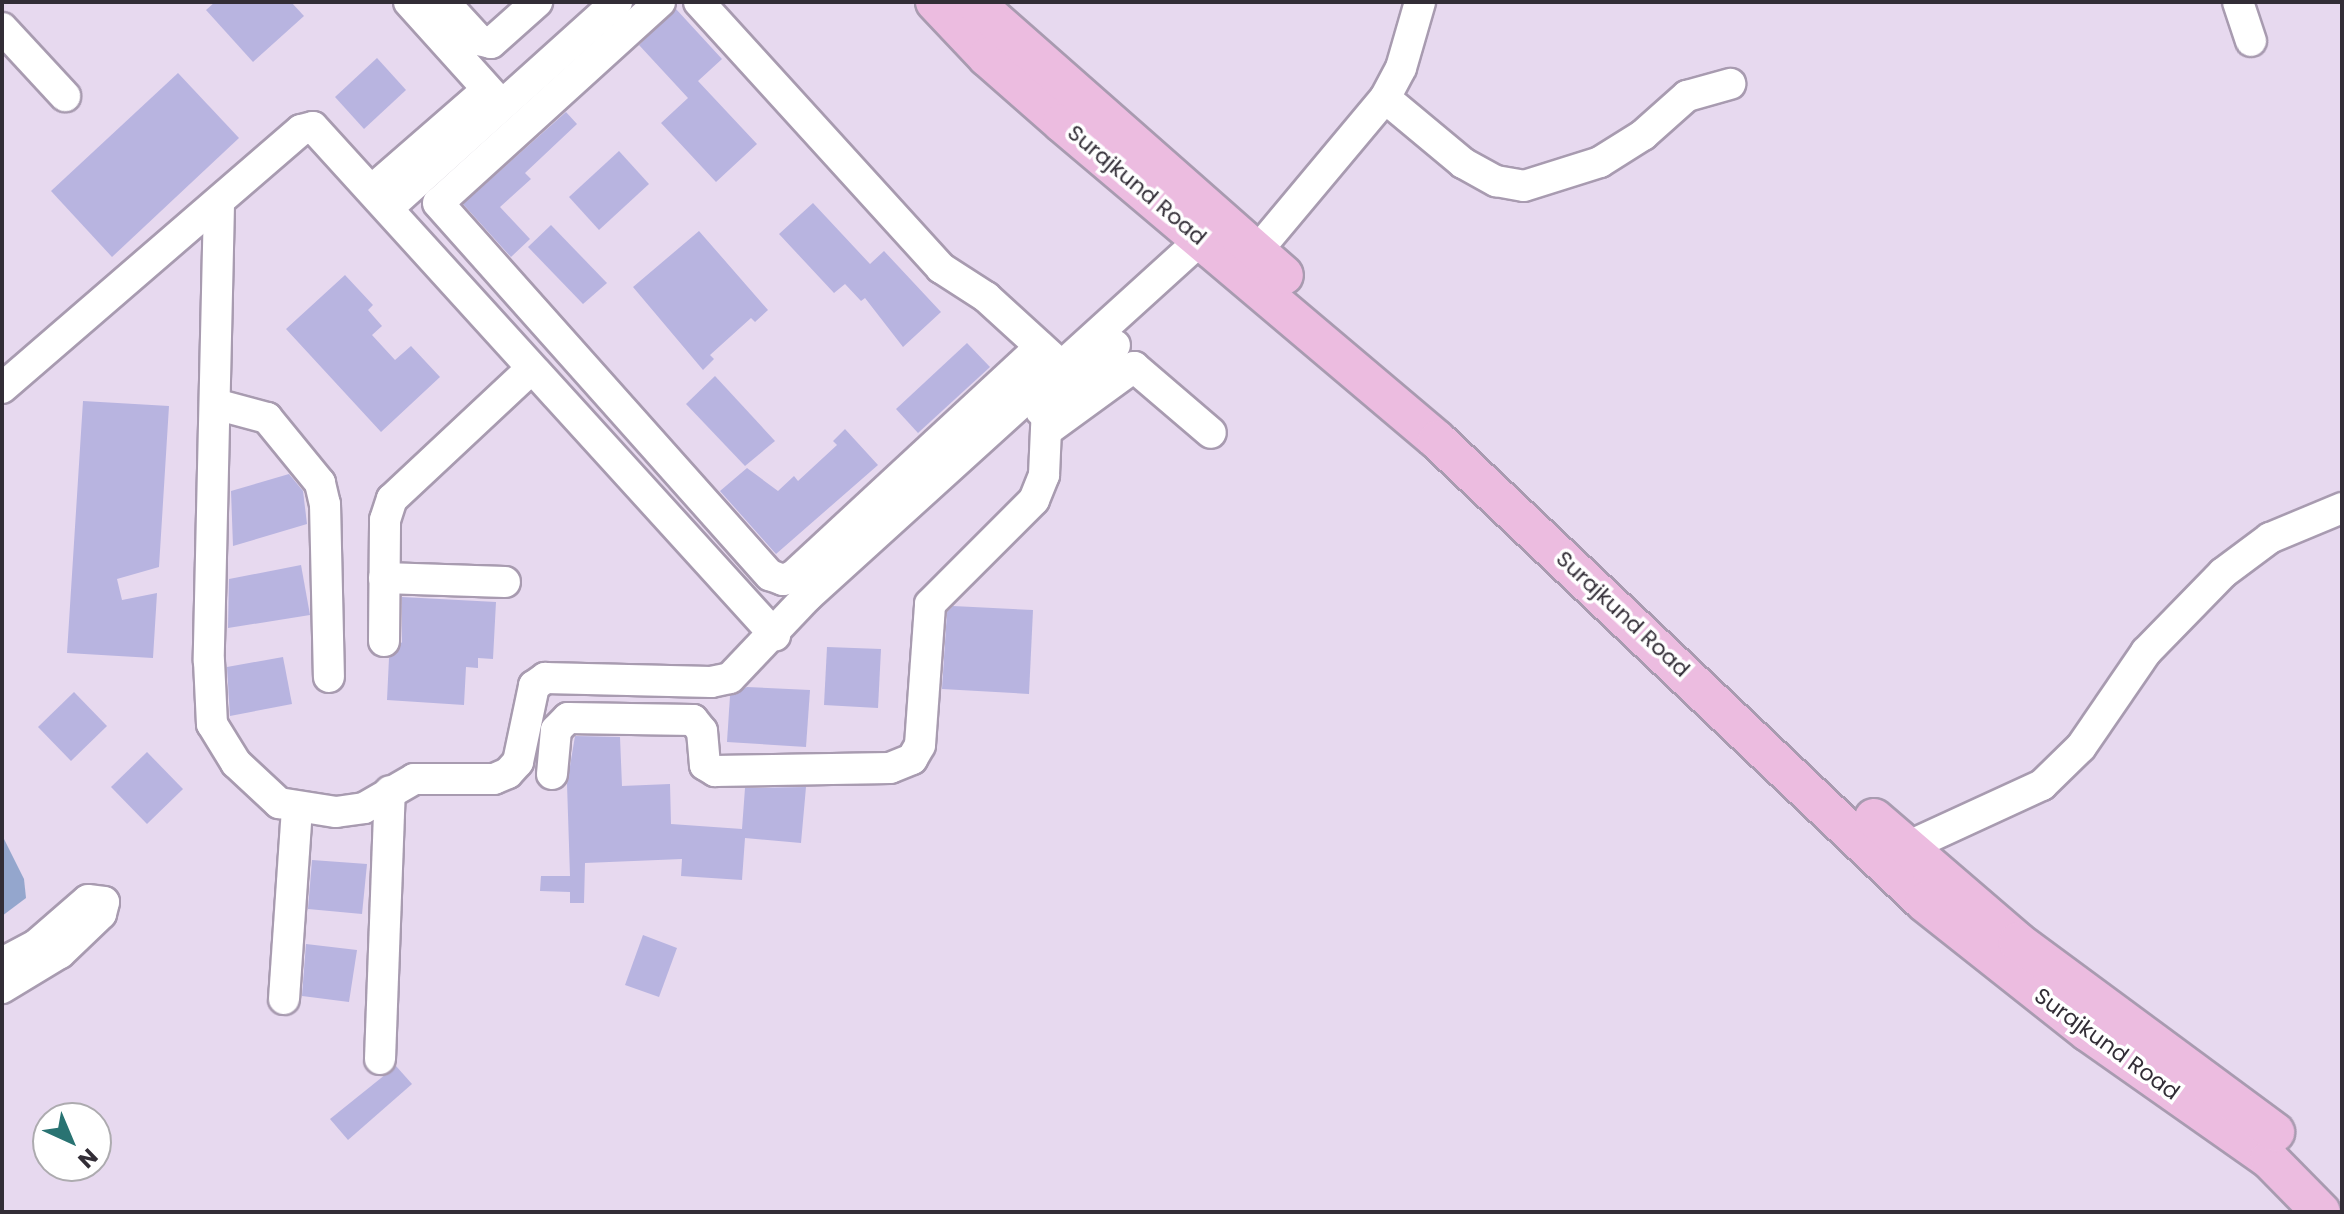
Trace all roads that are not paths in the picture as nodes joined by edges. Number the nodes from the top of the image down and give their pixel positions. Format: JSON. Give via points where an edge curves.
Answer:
{"nodes":[{"id":1,"x":409,"y":2,"type":"edge"},
{"id":2,"x":444,"y":2,"type":"edge"},
{"id":3,"x":537,"y":2,"type":"edge"},
{"id":4,"x":588,"y":2,"type":"edge"},
{"id":5,"x":617,"y":2,"type":"edge"},
{"id":6,"x":660,"y":2,"type":"edge"},
{"id":7,"x":699,"y":2,"type":"edge"},
{"id":8,"x":935,"y":2,"type":"edge"},
{"id":9,"x":974,"y":2,"type":"edge"},
{"id":10,"x":1420,"y":2,"type":"edge"},
{"id":11,"x":2238,"y":2,"type":"edge"},
{"id":12,"x":2,"y":28,"type":"edge"},
{"id":13,"x":504,"y":32,"type":"junction"},
{"id":14,"x":2251,"y":41,"type":"dead end"},
{"id":15,"x":526,"y":56,"type":"junction"},
{"id":16,"x":569,"y":61,"type":"junction"},
{"id":17,"x":1730,"y":84,"type":"dead end"},
{"id":18,"x":65,"y":96,"type":"dead end"},
{"id":19,"x":494,"y":97,"type":"junction"},
{"id":20,"x":1385,"y":98,"type":"junction"},
{"id":21,"x":381,"y":198,"type":"junction"},
{"id":22,"x":219,"y":204,"type":"junction"},
{"id":23,"x":1228,"y":240,"type":"junction"},
{"id":24,"x":1059,"y":364,"type":"junction"},
{"id":25,"x":531,"y":369,"type":"junction"},
{"id":26,"x":2,"y":388,"type":"edge"},
{"id":27,"x":215,"y":404,"type":"junction"},
{"id":28,"x":1046,"y":418,"type":"junction"},
{"id":29,"x":1211,"y":433,"type":"dead end"},
{"id":30,"x":2342,"y":508,"type":"edge"},
{"id":31,"x":384,"y":578,"type":"junction"},
{"id":32,"x":505,"y":582,"type":"dead end"},
{"id":33,"x":781,"y":630,"type":"junction"},
{"id":34,"x":384,"y":641,"type":"dead end"},
{"id":35,"x":329,"y":677,"type":"dead end"},
{"id":36,"x":552,"y":774,"type":"dead end"},
{"id":37,"x":390,"y":791,"type":"junction"},
{"id":38,"x":297,"y":809,"type":"junction"},
{"id":39,"x":1905,"y":848,"type":"junction"},
{"id":40,"x":2,"y":963,"type":"edge"},
{"id":41,"x":2,"y":988,"type":"edge"},
{"id":42,"x":284,"y":999,"type":"dead end"},
{"id":43,"x":380,"y":1059,"type":"dead end"},
{"id":44,"x":2342,"y":1197,"type":"edge"},
{"id":45,"x":2321,"y":1212,"type":"edge"}],
"edges":[{"from":1,"to":19,"type":"street"},
{"from":2,"to":13,"type":"street","via":[[479,40],[491,43]]},
{"from":3,"to":13,"type":"street"},
{"from":4,"to":15,"type":"street"},
{"from":5,"to":16,"type":"street"},
{"from":6,"to":16,"type":"street"},
{"from":7,"to":24,"type":"street","via":[[941,268],[986,297]]},
{"from":8,"to":23,"type":"main road","name":"Surajkund Road","via":[[987,57]]},
{"from":9,"to":23,"type":"main road","name":"Surajkund Road"},
{"from":10,"to":20,"type":"street","via":[[1401,68]]},
{"from":11,"to":14,"type":"street"},
{"from":12,"to":18,"type":"street"},
{"from":13,"to":15,"type":"street"},
{"from":15,"to":19,"type":"street"},
{"from":16,"to":19,"type":"street"},
{"from":16,"to":24,"type":"street","via":[[438,206],[778,580],[793,576]]},
{"from":17,"to":20,"type":"street","via":[[1687,96],[1643,135],[1600,162],[1524,186],[1496,181],[1463,163]]},
{"from":19,"to":21,"type":"street"},
{"from":20,"to":23,"type":"street"},
{"from":21,"to":22,"type":"street","via":[[309,126]]},
{"from":21,"to":25,"type":"street"},
{"from":22,"to":26,"type":"street"},
{"from":22,"to":27,"type":"street"},
{"from":23,"to":24,"type":"street"},
{"from":23,"to":39,"type":"main road","name":"Surajkund Road","via":[[1512,476]]},
{"from":23,"to":45,"type":"main road","name":"Surajkund Road","via":[[1924,902],[2078,1025],[2269,1159]]},
{"from":24,"to":28,"type":"street"},
{"from":24,"to":33,"type":"street","via":[[807,597]]},
{"from":25,"to":31,"type":"street","via":[[399,489],[385,520]]},
{"from":25,"to":33,"type":"street"},
{"from":27,"to":35,"type":"street","via":[[267,418],[320,483],[325,504]]},
{"from":27,"to":38,"type":"street","via":[[212,724],[252,780],[279,803]]},
{"from":28,"to":29,"type":"street","via":[[1134,367]]},
{"from":28,"to":33,"type":"street","via":[[826,605]]},
{"from":28,"to":36,"type":"street","via":[[1044,475],[1034,500],[930,604],[920,745],[904,765],[715,771],[705,765],[702,731],[693,720],[568,718],[556,730]]},
{"from":30,"to":39,"type":"street","via":[[2270,538],[2223,573],[2146,652],[2081,747],[2049,780]]},
{"from":31,"to":32,"type":"street"},
{"from":31,"to":34,"type":"street"},
{"from":33,"to":37,"type":"street","via":[[730,678],[719,682],[545,678],[534,686],[518,762],[508,773],[494,779],[414,779]]},
{"from":37,"to":38,"type":"street","via":[[354,811]]},
{"from":37,"to":43,"type":"street"},
{"from":38,"to":42,"type":"street"},
{"from":39,"to":44,"type":"main road","name":"Surajkund Road","via":[[2100,1005],[2283,1138]]},
{"from":40,"to":41,"type":"street","via":[[37,944],[88,900],[104,902],[101,914],[60,953]]}]}
